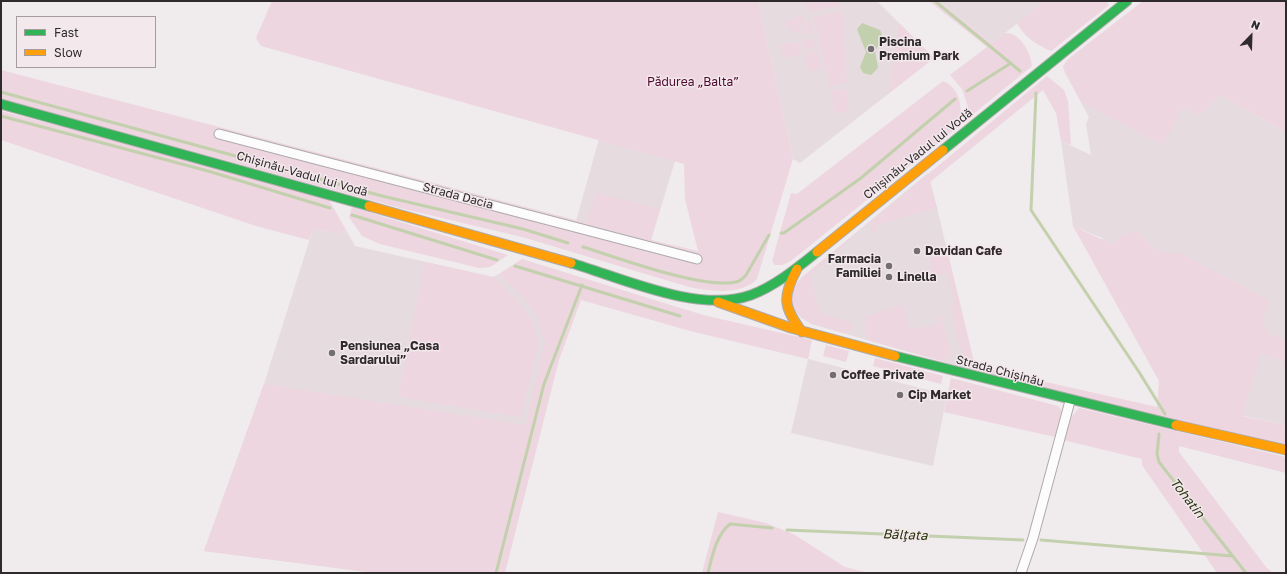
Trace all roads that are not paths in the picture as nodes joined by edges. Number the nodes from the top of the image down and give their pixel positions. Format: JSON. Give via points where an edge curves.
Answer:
{"nodes":[{"id":1,"x":1127,"y":1,"type":"edge"},
{"id":2,"x":1,"y":104,"type":"edge"},
{"id":3,"x":218,"y":134,"type":"dead end"},
{"id":4,"x":697,"y":259,"type":"dead end"},
{"id":5,"x":798,"y":268,"type":"junction"},
{"id":6,"x":713,"y":300,"type":"junction"},
{"id":7,"x":802,"y":332,"type":"junction"},
{"id":8,"x":1070,"y":401,"type":"junction"},
{"id":9,"x":1286,"y":450,"type":"edge"},
{"id":10,"x":1020,"y":573,"type":"edge"}],
"edges":[{"from":1,"to":5,"type":"main road","name":"Chișinău-Vadul lui Vodă"},
{"from":2,"to":6,"type":"main road","name":"Chișinău-Vadul lui Vodă","via":[[172,150],[673,294]]},
{"from":3,"to":4,"type":"street","name":"Strada Dacia"},
{"from":5,"to":6,"type":"main road","name":"Chișinău-Vadul lui Vodă","via":[[748,297]]},
{"from":5,"to":7,"type":"main road","via":[[786,290],[785,301],[789,316]]},
{"from":6,"to":7,"type":"main road","name":"Strada Chișinău","via":[[746,314]]},
{"from":7,"to":8,"type":"main road","name":"Strada Chișinău"},
{"from":8,"to":9,"type":"main road","name":"Strada Chișinău"},
{"from":8,"to":10,"type":"street","via":[[1033,538]]}]}
